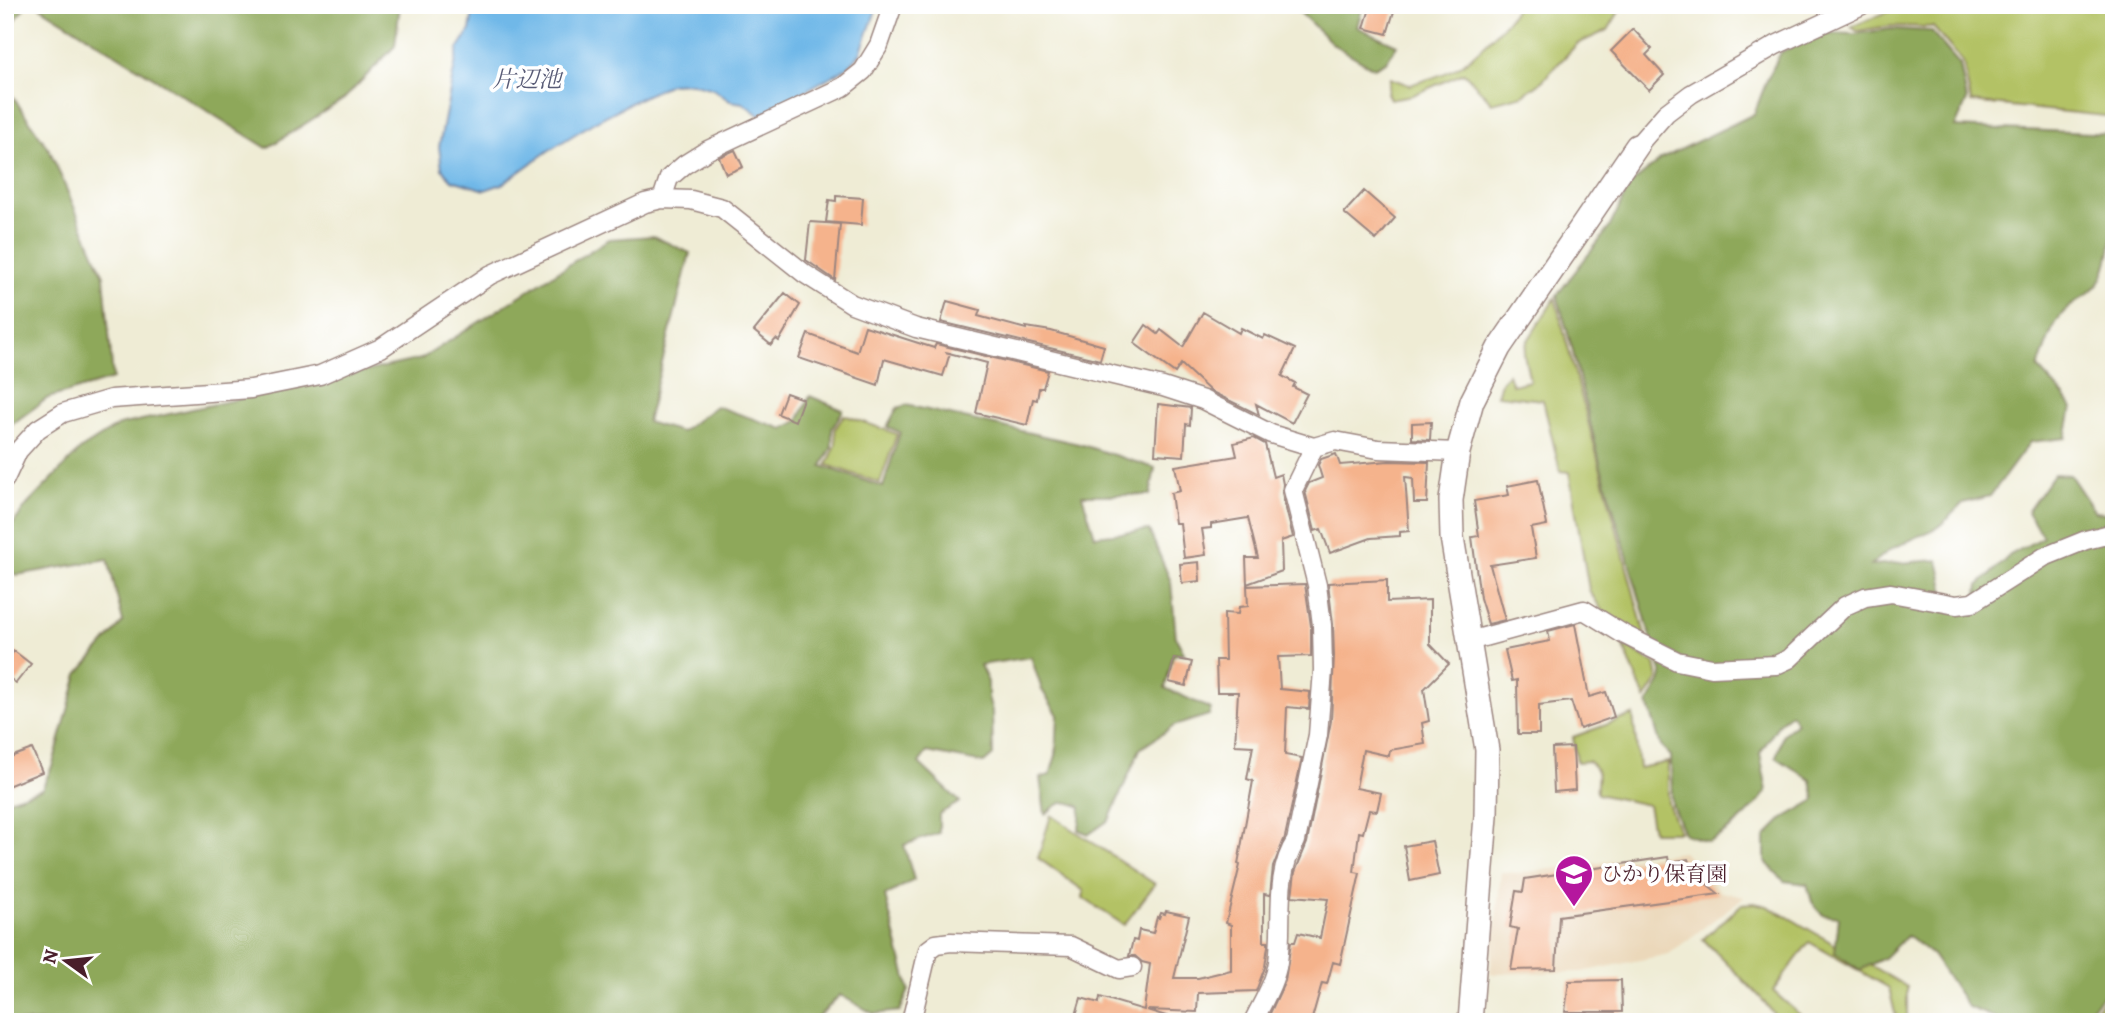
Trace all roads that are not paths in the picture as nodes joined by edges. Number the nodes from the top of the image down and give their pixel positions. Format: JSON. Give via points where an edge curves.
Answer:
{"nodes":[{"id":1,"x":893,"y":5,"type":"edge"},
{"id":2,"x":1862,"y":5,"type":"edge"},
{"id":3,"x":1637,"y":146,"type":"joint"},
{"id":4,"x":662,"y":199,"type":"junction"},
{"id":5,"x":1314,"y":447,"type":"junction"},
{"id":6,"x":1458,"y":452,"type":"junction"},
{"id":7,"x":5,"y":479,"type":"edge"},
{"id":8,"x":2114,"y":533,"type":"edge"},
{"id":9,"x":1469,"y":641,"type":"junction"},
{"id":10,"x":1132,"y":968,"type":"dead end"},
{"id":11,"x":911,"y":1022,"type":"edge"},
{"id":12,"x":1253,"y":1022,"type":"edge"},
{"id":13,"x":1470,"y":1022,"type":"edge"}],
"edges":[{"from":1,"to":4,"type":"street","via":[[879,46],[863,71],[844,87],[708,150],[668,178]]},
{"from":2,"to":3,"type":"street","via":[[1776,45],[1690,93]]},
{"from":3,"to":6,"type":"street","via":[[1499,348],[1472,401]]},
{"from":4,"to":5,"type":"street","via":[[722,208],[805,274],[852,304],[916,328],[1163,387],[1203,400],[1271,434]]},
{"from":4,"to":7,"type":"street","via":[[490,275],[381,348],[320,375],[251,389],[111,399],[62,413],[38,429],[19,451]]},
{"from":5,"to":6,"type":"street","via":[[1335,440],[1378,449]]},
{"from":5,"to":12,"type":"street","via":[[1293,490],[1317,585],[1322,625],[1318,735],[1296,841],[1286,855],[1278,963]]},
{"from":6,"to":9,"type":"street","via":[[1451,500],[1452,537]]},
{"from":8,"to":9,"type":"street","via":[[2044,557],[1972,603],[1956,605],[1891,593],[1865,597],[1845,606],[1789,659],[1776,665],[1712,668],[1677,661],[1584,610]]},
{"from":9,"to":13,"type":"street","via":[[1486,750],[1486,816]]},
{"from":10,"to":11,"type":"street","via":[[1119,969],[1071,946],[936,944],[928,950]]}]}
